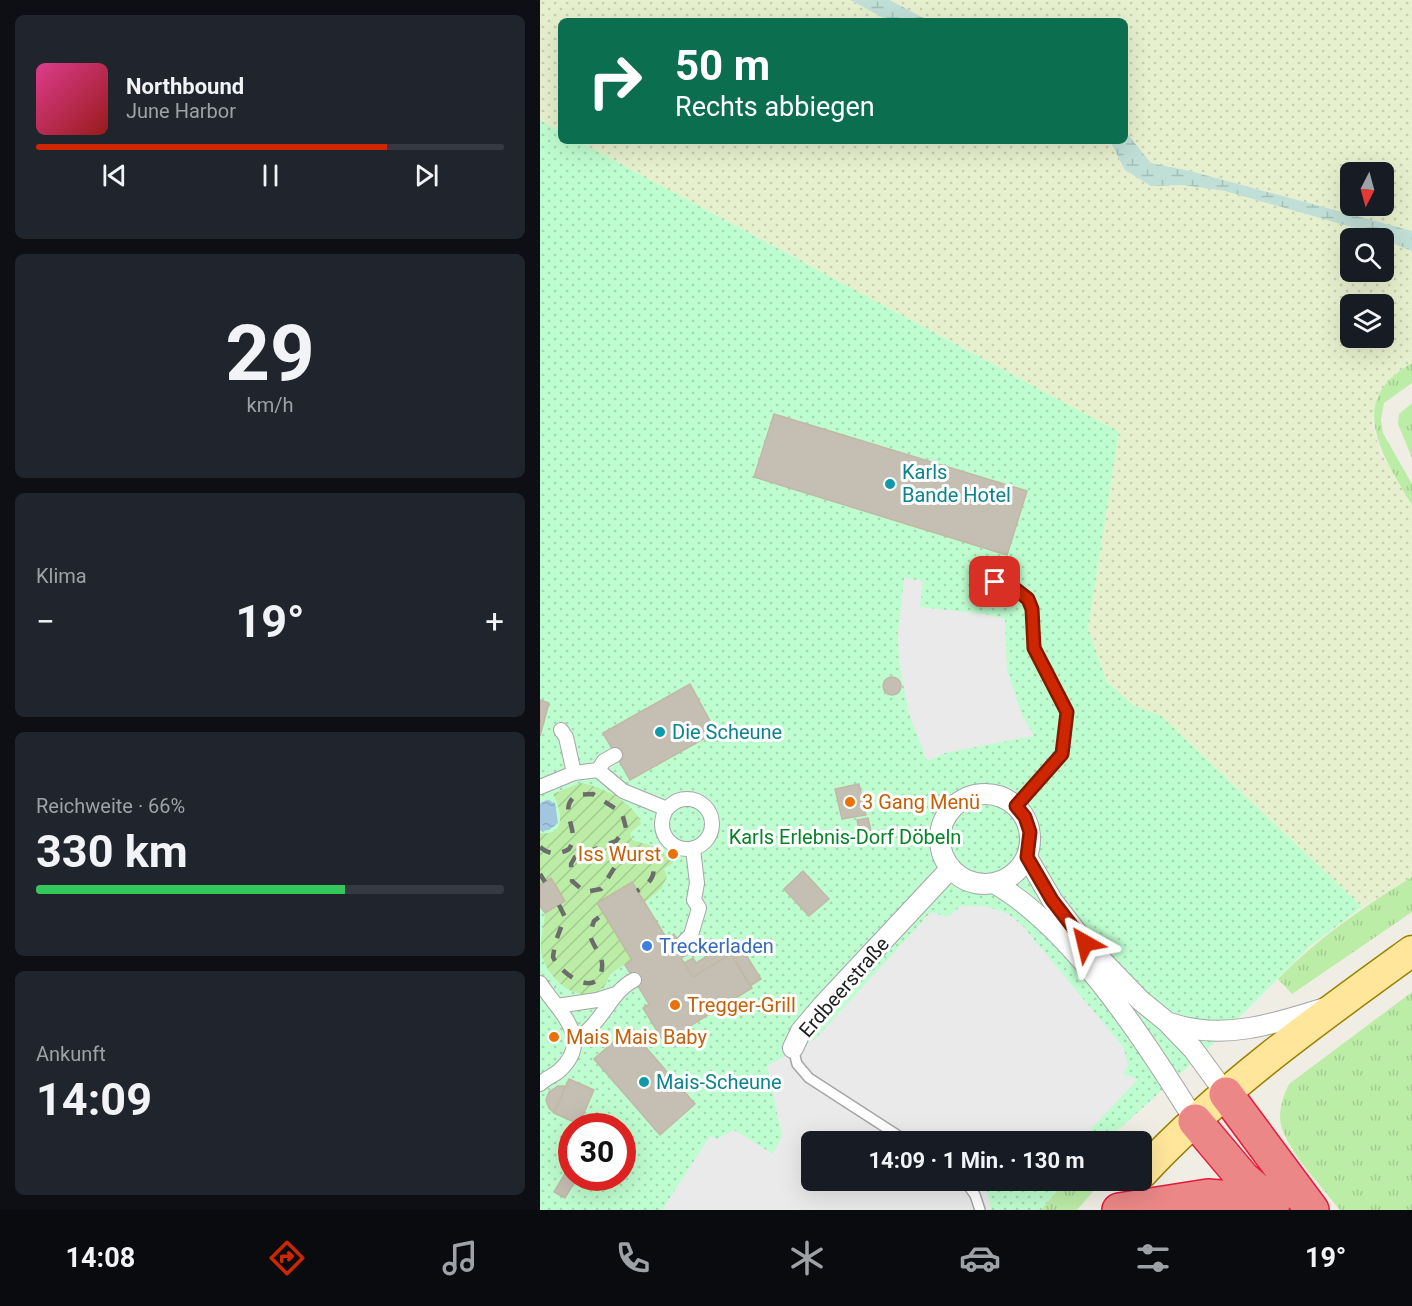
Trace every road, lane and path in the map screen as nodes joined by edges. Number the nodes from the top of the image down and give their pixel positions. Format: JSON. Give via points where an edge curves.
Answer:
{"nodes":[{"id":1,"x":980,"y":580,"type":"dead end"},
{"id":2,"x":561,"y":730,"type":"dead end"},
{"id":3,"x":615,"y":755,"type":"dead end"},
{"id":4,"x":598,"y":770,"type":"junction"},
{"id":5,"x":574,"y":773,"type":"junction"},
{"id":6,"x":540,"y":787,"type":"edge"},
{"id":7,"x":1016,"y":806,"type":"junction"},
{"id":8,"x":667,"y":809,"type":"junction"},
{"id":9,"x":693,"y":849,"type":"junction"},
{"id":10,"x":1027,"y":857,"type":"junction"},
{"id":11,"x":951,"y":868,"type":"junction"},
{"id":12,"x":994,"y":883,"type":"junction"},
{"id":13,"x":681,"y":945,"type":"dead end"},
{"id":14,"x":1412,"y":951,"type":"edge"},
{"id":15,"x":634,"y":980,"type":"dead end"},
{"id":16,"x":540,"y":983,"type":"edge"},
{"id":17,"x":616,"y":994,"type":"junction"},
{"id":18,"x":1341,"y":1002,"type":"junction"},
{"id":19,"x":557,"y":1006,"type":"junction"},
{"id":20,"x":1167,"y":1022,"type":"junction"},
{"id":21,"x":575,"y":1041,"type":"junction"},
{"id":22,"x":793,"y":1048,"type":"joint"},
{"id":23,"x":540,"y":1084,"type":"edge"},
{"id":24,"x":1226,"y":1094,"type":"junction"},
{"id":25,"x":1195,"y":1121,"type":"junction"},
{"id":26,"x":891,"y":1131,"type":"edge"},
{"id":27,"x":1152,"y":1163,"type":"edge"},
{"id":28,"x":972,"y":1191,"type":"edge"},
{"id":29,"x":1125,"y":1191,"type":"edge"},
{"id":30,"x":1275,"y":1205,"type":"edge"},
{"id":31,"x":980,"y":1210,"type":"edge"},
{"id":32,"x":1107,"y":1210,"type":"edge"},
{"id":33,"x":1119,"y":1210,"type":"edge"},
{"id":34,"x":1312,"y":1210,"type":"edge"}],
"edges":[{"from":1,"to":7,"type":"lane","via":[[1009,584],[1028,599],[1034,648],[1067,712],[1062,754]]},
{"from":2,"to":5,"type":"street"},
{"from":3,"to":4,"type":"street"},
{"from":4,"to":5,"type":"street"},
{"from":4,"to":8,"type":"street","via":[[623,791]]},
{"from":5,"to":6,"type":"street"},
{"from":7,"to":10,"type":"street","via":[[1030,832]]},
{"from":7,"to":11,"type":"street","via":[[989,794],[972,796],[957,805],[946,818],[941,835],[942,852]]},
{"from":8,"to":9,"type":"street","via":[[663,833],[681,849]]},
{"from":8,"to":9,"type":"street","via":[[676,801],[688,799],[709,810],[711,834],[704,844]]},
{"from":9,"to":13,"type":"street","via":[[697,883],[694,900],[699,908],[691,935]]},
{"from":10,"to":12,"type":"street","via":[[1014,874]]},
{"from":10,"to":20,"type":"street","via":[[1052,900],[1085,943]]},
{"from":11,"to":12,"type":"street","via":[[970,882]]},
{"from":11,"to":22,"type":"street","name":"Erdbeerstraße","via":[[823,1005],[801,1031]]},
{"from":12,"to":25,"type":"street","via":[[1038,915],[1115,1003],[1161,1065]]},
{"from":14,"to":18,"type":"main road"},
{"from":15,"to":17,"type":"street"},
{"from":16,"to":19,"type":"street"},
{"from":17,"to":19,"type":"street"},
{"from":17,"to":21,"type":"street","via":[[599,1021]]},
{"from":18,"to":20,"type":"street","via":[[1234,1031],[1193,1031]]},
{"from":18,"to":24,"type":"main road"},
{"from":19,"to":21,"type":"street","via":[[572,1026]]},
{"from":20,"to":24,"type":"street"},
{"from":21,"to":23,"type":"street","via":[[566,1063]]},
{"from":22,"to":26,"type":"lane","name":"Erdbeerstraße","via":[[797,1064],[809,1078]]},
{"from":24,"to":25,"type":"main road"},
{"from":24,"to":34,"type":"highway"},
{"from":25,"to":27,"type":"main road"},
{"from":25,"to":30,"type":"highway","via":[[1244,1178]]},
{"from":28,"to":31,"type":"lane"},
{"from":29,"to":32,"type":"main road"},
{"from":30,"to":33,"type":"highway","via":[[1208,1196]]}]}
